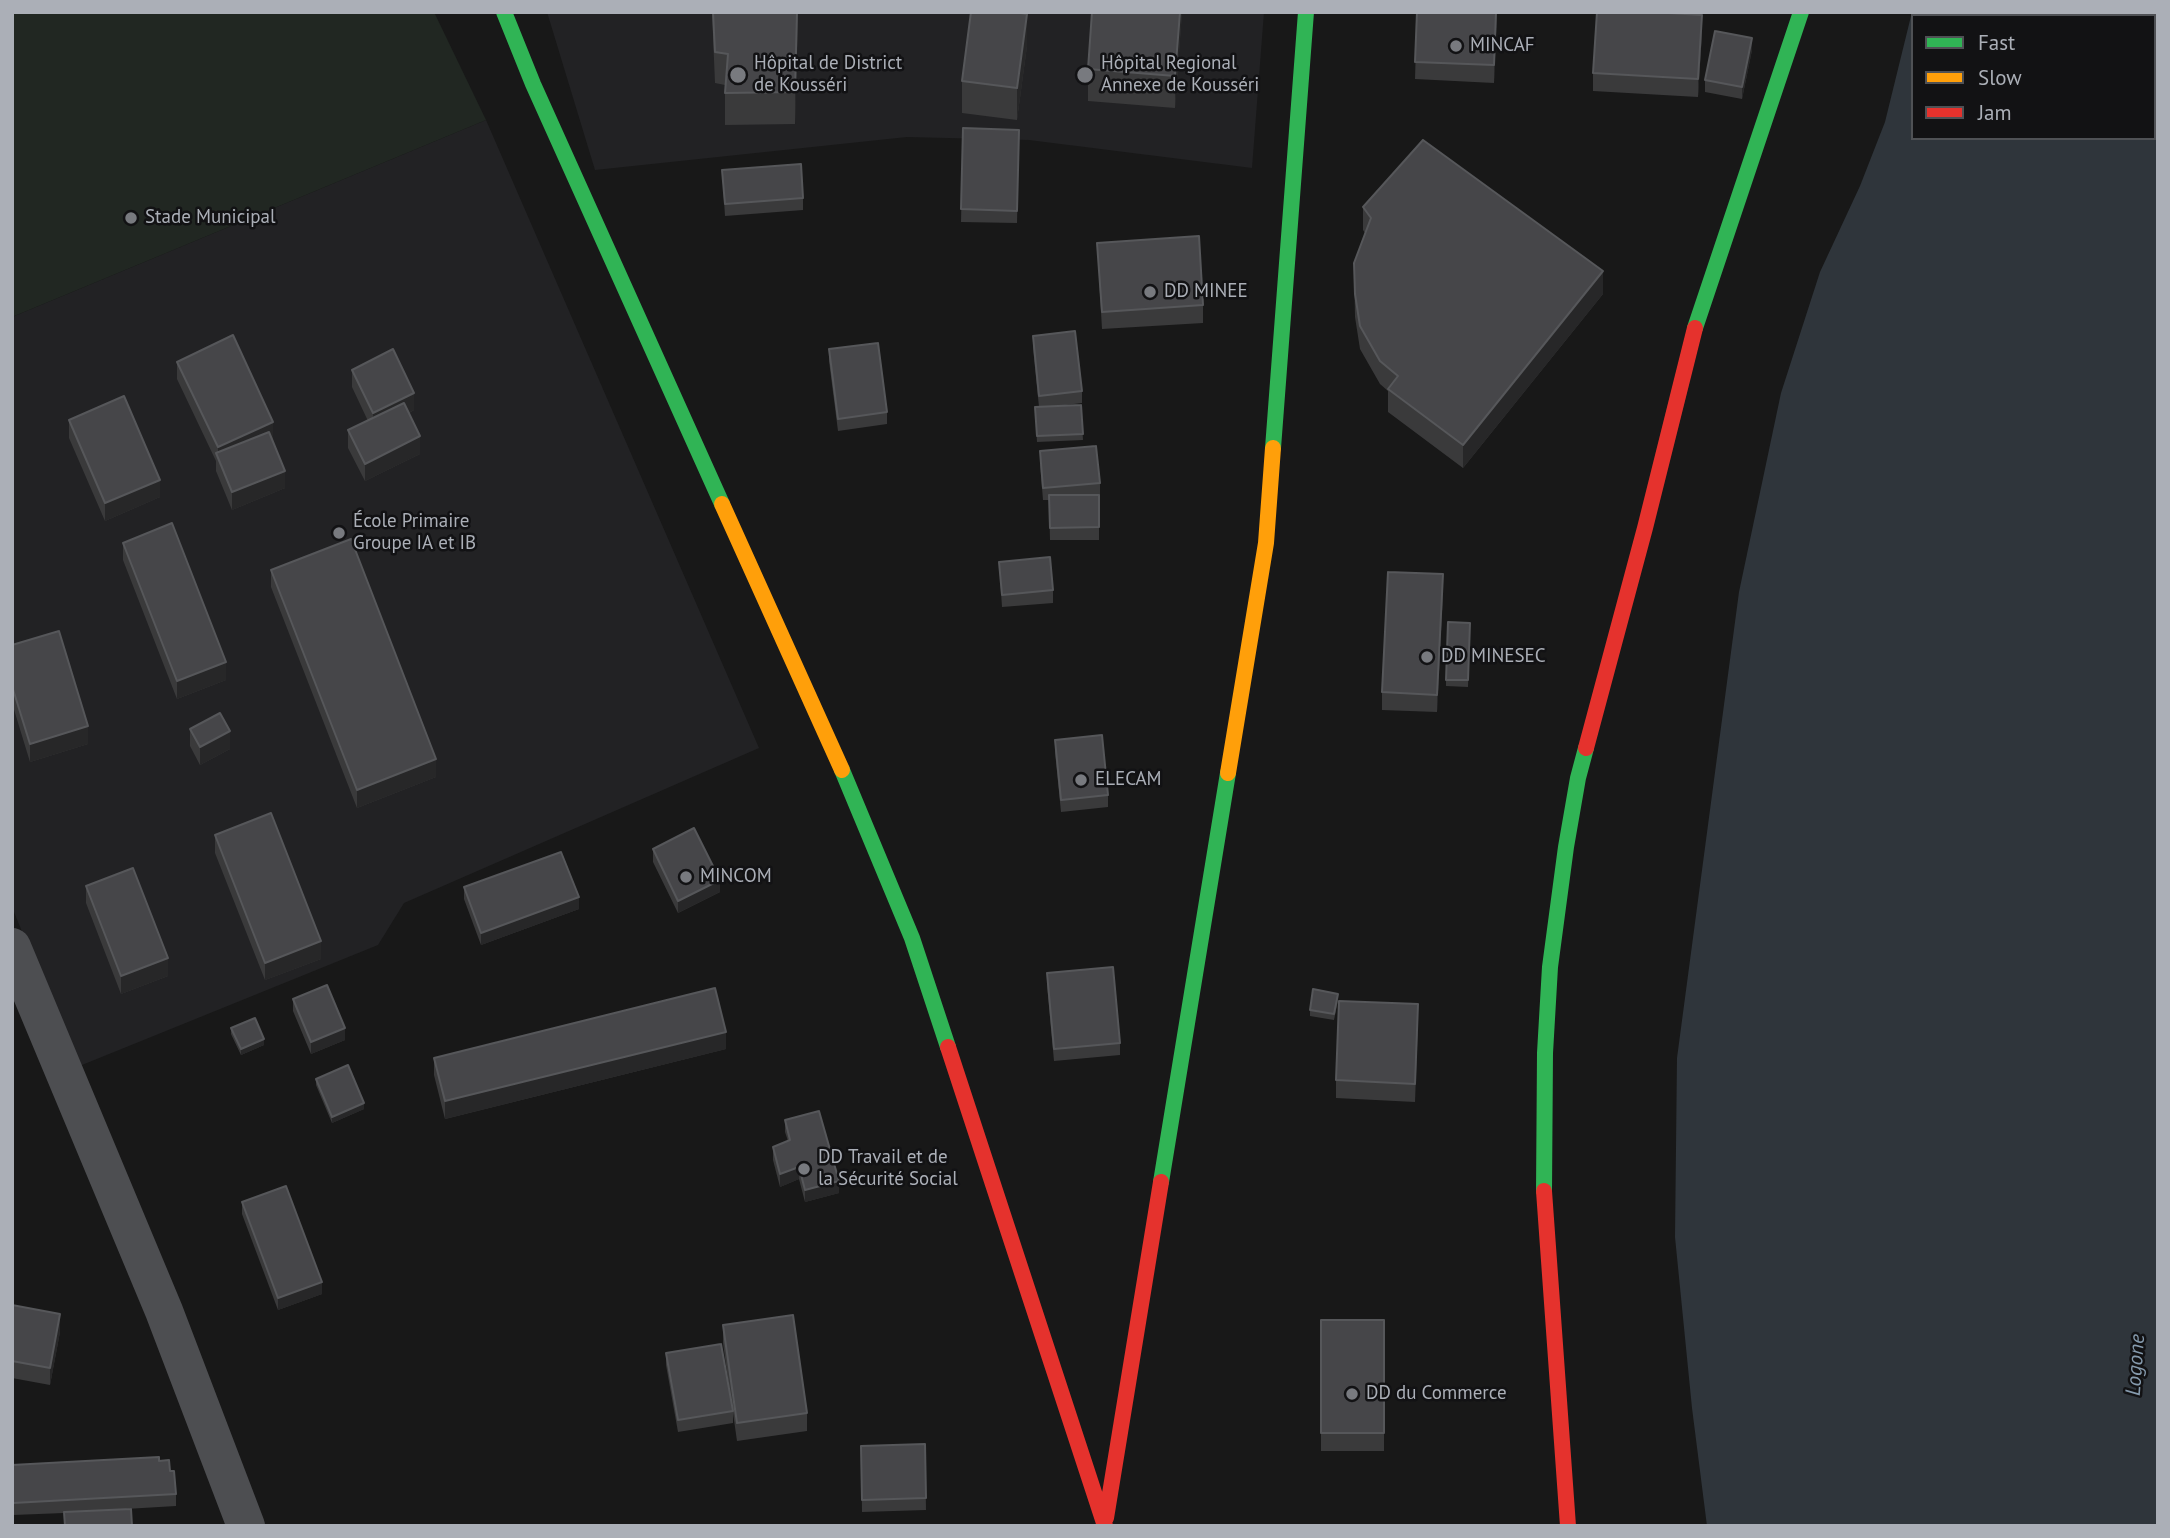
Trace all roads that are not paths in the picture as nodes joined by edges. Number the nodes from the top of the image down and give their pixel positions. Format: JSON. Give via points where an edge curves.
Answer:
{"nodes":[{"id":1,"x":504,"y":12,"type":"edge"},
{"id":2,"x":1306,"y":12,"type":"edge"},
{"id":3,"x":1801,"y":12,"type":"edge"},
{"id":4,"x":12,"y":947,"type":"edge"},
{"id":5,"x":1105,"y":1524,"type":"edge"},
{"id":6,"x":246,"y":1526,"type":"edge"},
{"id":7,"x":1568,"y":1526,"type":"edge"}],
"edges":[{"from":1,"to":5,"type":"street","via":[[912,938]]},
{"from":2,"to":5,"type":"street","via":[[1266,543]]},
{"from":3,"to":7,"type":"street","via":[[1693,330],[1578,778],[1566,847],[1550,967],[1544,1185]]},
{"from":4,"to":6,"type":"street","via":[[159,1299]]}]}
